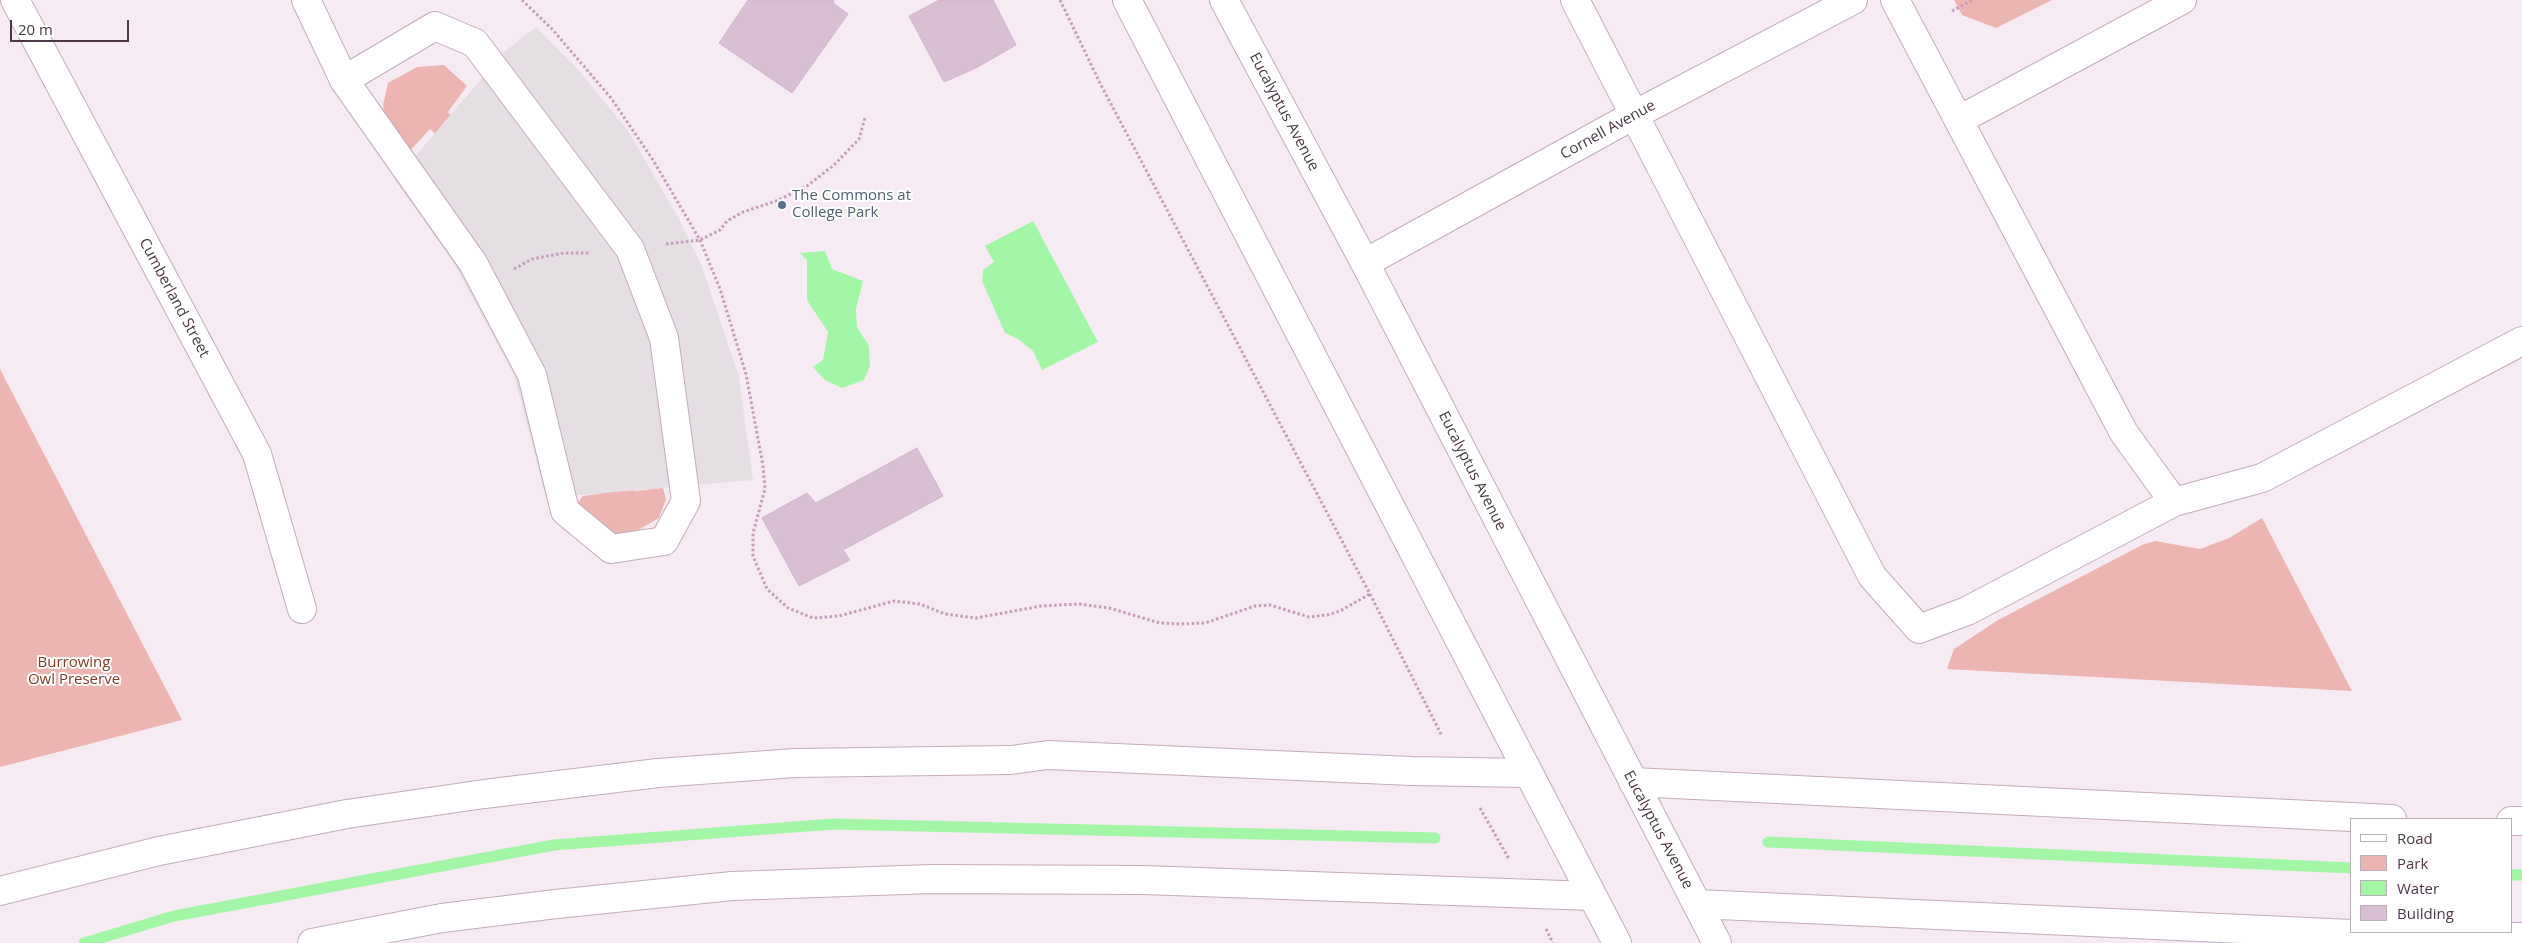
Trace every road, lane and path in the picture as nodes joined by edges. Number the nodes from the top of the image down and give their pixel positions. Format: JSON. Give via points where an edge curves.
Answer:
{"nodes":[{"id":1,"x":15,"y":0,"type":"edge"},
{"id":2,"x":306,"y":0,"type":"edge"},
{"id":3,"x":522,"y":0,"type":"edge"},
{"id":4,"x":1060,"y":0,"type":"edge"},
{"id":5,"x":1127,"y":0,"type":"edge"},
{"id":6,"x":1224,"y":0,"type":"edge"},
{"id":7,"x":1575,"y":0,"type":"edge"},
{"id":8,"x":1853,"y":0,"type":"edge"},
{"id":9,"x":1895,"y":0,"type":"edge"},
{"id":10,"x":1972,"y":0,"type":"edge"},
{"id":11,"x":2182,"y":0,"type":"edge"},
{"id":12,"x":1952,"y":10,"type":"dead end"},
{"id":13,"x":344,"y":80,"type":"junction"},
{"id":14,"x":1636,"y":114,"type":"junction"},
{"id":15,"x":865,"y":118,"type":"dead end"},
{"id":16,"x":1959,"y":120,"type":"junction"},
{"id":17,"x":700,"y":240,"type":"junction"},
{"id":18,"x":592,"y":253,"type":"dead end"},
{"id":19,"x":1365,"y":263,"type":"junction"},
{"id":20,"x":510,"y":271,"type":"dead end"},
{"id":21,"x":2522,"y":341,"type":"edge"},
{"id":22,"x":2174,"y":502,"type":"junction"},
{"id":23,"x":1370,"y":594,"type":"junction"},
{"id":24,"x":302,"y":609,"type":"dead end"},
{"id":25,"x":1460,"y":772,"type":"junction"},
{"id":26,"x":1528,"y":773,"type":"junction"},
{"id":27,"x":1633,"y":782,"type":"junction"},
{"id":28,"x":2371,"y":818,"type":"edge"},
{"id":29,"x":0,"y":891,"type":"edge"},
{"id":30,"x":1528,"y":894,"type":"junction"},
{"id":31,"x":1592,"y":896,"type":"junction"},
{"id":32,"x":1697,"y":904,"type":"junction"},
{"id":33,"x":2522,"y":936,"type":"edge"},
{"id":34,"x":312,"y":943,"type":"edge"},
{"id":35,"x":1554,"y":943,"type":"edge"},
{"id":36,"x":1617,"y":943,"type":"edge"},
{"id":37,"x":1717,"y":943,"type":"edge"}],
"edges":[{"from":1,"to":24,"type":"street","name":"Cumberland Street","via":[[257,454]]},
{"from":2,"to":13,"type":"street"},
{"from":3,"to":17,"type":"path","via":[[552,29],[611,98],[653,160]]},
{"from":4,"to":23,"type":"path","via":[[1101,85]]},
{"from":5,"to":26,"type":"street"},
{"from":6,"to":19,"type":"street","name":"Eucalyptus Avenue"},
{"from":7,"to":14,"type":"street"},
{"from":8,"to":14,"type":"street","name":"Cornell Avenue"},
{"from":9,"to":16,"type":"street"},
{"from":10,"to":12,"type":"path"},
{"from":11,"to":16,"type":"street"},
{"from":13,"to":13,"type":"street","via":[[473,263],[532,376],[565,511],[610,549],[664,541],[686,502],[664,338],[630,248],[476,43],[435,26]]},
{"from":14,"to":19,"type":"street","name":"Cornell Avenue"},
{"from":14,"to":22,"type":"street","via":[[1872,576],[1919,629],[1967,611]]},
{"from":15,"to":17,"type":"path","via":[[859,139],[834,165],[807,186],[776,202],[743,212],[720,230]]},
{"from":16,"to":22,"type":"street","via":[[2124,433]]},
{"from":17,"to":23,"type":"path","via":[[720,290],[746,374],[763,466],[765,489],[753,534],[753,556],[767,589],[788,608],[813,618],[839,616],[894,601],[976,618],[1041,606],[1079,604],[1109,608],[1160,623],[1180,624],[1205,623],[1256,606],[1270,605],[1309,617],[1327,615]]},
{"from":18,"to":20,"type":"path","via":[[564,253],[532,259]]},
{"from":19,"to":27,"type":"street","name":"Eucalyptus Avenue"},
{"from":21,"to":22,"type":"street","via":[[2262,478]]},
{"from":23,"to":25,"type":"path"},
{"from":25,"to":26,"type":"street"},
{"from":25,"to":29,"type":"street","via":[[1048,755],[1011,760],[796,764],[658,773],[347,814],[159,852]]},
{"from":25,"to":30,"type":"path"},
{"from":26,"to":31,"type":"street"},
{"from":27,"to":28,"type":"street"},
{"from":27,"to":32,"type":"street","name":"Eucalyptus Avenue"},
{"from":30,"to":31,"type":"street"},
{"from":30,"to":34,"type":"street","via":[[1143,880],[932,879],[732,886],[442,918]]},
{"from":30,"to":35,"type":"path"},
{"from":31,"to":36,"type":"street"},
{"from":32,"to":33,"type":"street","via":[[2408,937]]},
{"from":32,"to":37,"type":"street","name":"Eucalyptus Avenue"}]}
